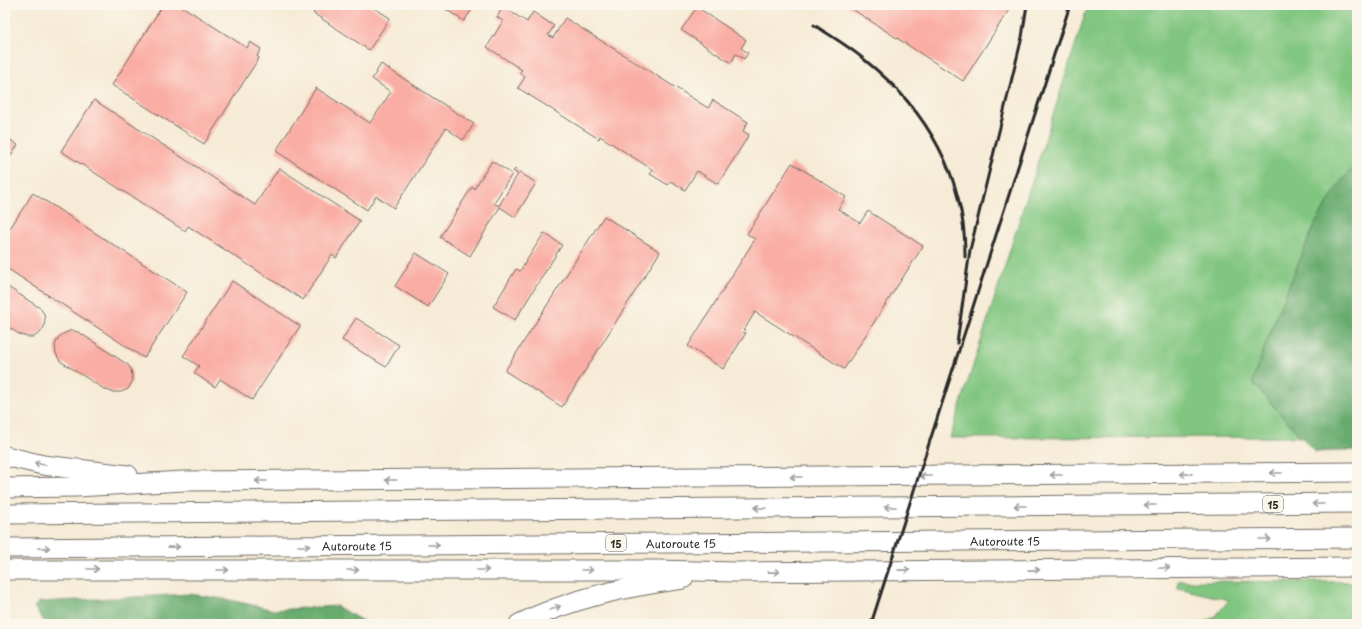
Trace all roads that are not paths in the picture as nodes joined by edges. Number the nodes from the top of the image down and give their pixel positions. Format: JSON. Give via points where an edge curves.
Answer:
{"nodes":[{"id":1,"x":5,"y":456,"type":"edge"},
{"id":2,"x":1357,"y":472,"type":"edge"},
{"id":3,"x":184,"y":482,"type":"junction"},
{"id":4,"x":5,"y":488,"type":"edge"},
{"id":5,"x":1357,"y":503,"type":"edge"},
{"id":6,"x":5,"y":514,"type":"edge"},
{"id":7,"x":1357,"y":538,"type":"edge"},
{"id":8,"x":5,"y":548,"type":"edge"},
{"id":9,"x":1357,"y":567,"type":"edge"},
{"id":10,"x":5,"y":570,"type":"edge"},
{"id":11,"x":735,"y":572,"type":"junction"},
{"id":12,"x":519,"y":624,"type":"edge"}],
"edges":[{"from":3,"to":1,"type":"highway","one_way":true,"via":[[62,467]]},
{"from":2,"to":3,"type":"highway","one_way":true},
{"from":3,"to":4,"type":"highway"},
{"from":5,"to":6,"type":"highway","number":"15","one_way":true},
{"from":8,"to":7,"type":"highway","name":"Autoroute 15","number":"15","one_way":true},
{"from":11,"to":9,"type":"highway","one_way":true},
{"from":10,"to":11,"type":"highway","one_way":true},
{"from":12,"to":11,"type":"highway","one_way":true,"via":[[554,608],[603,593]]}]}
